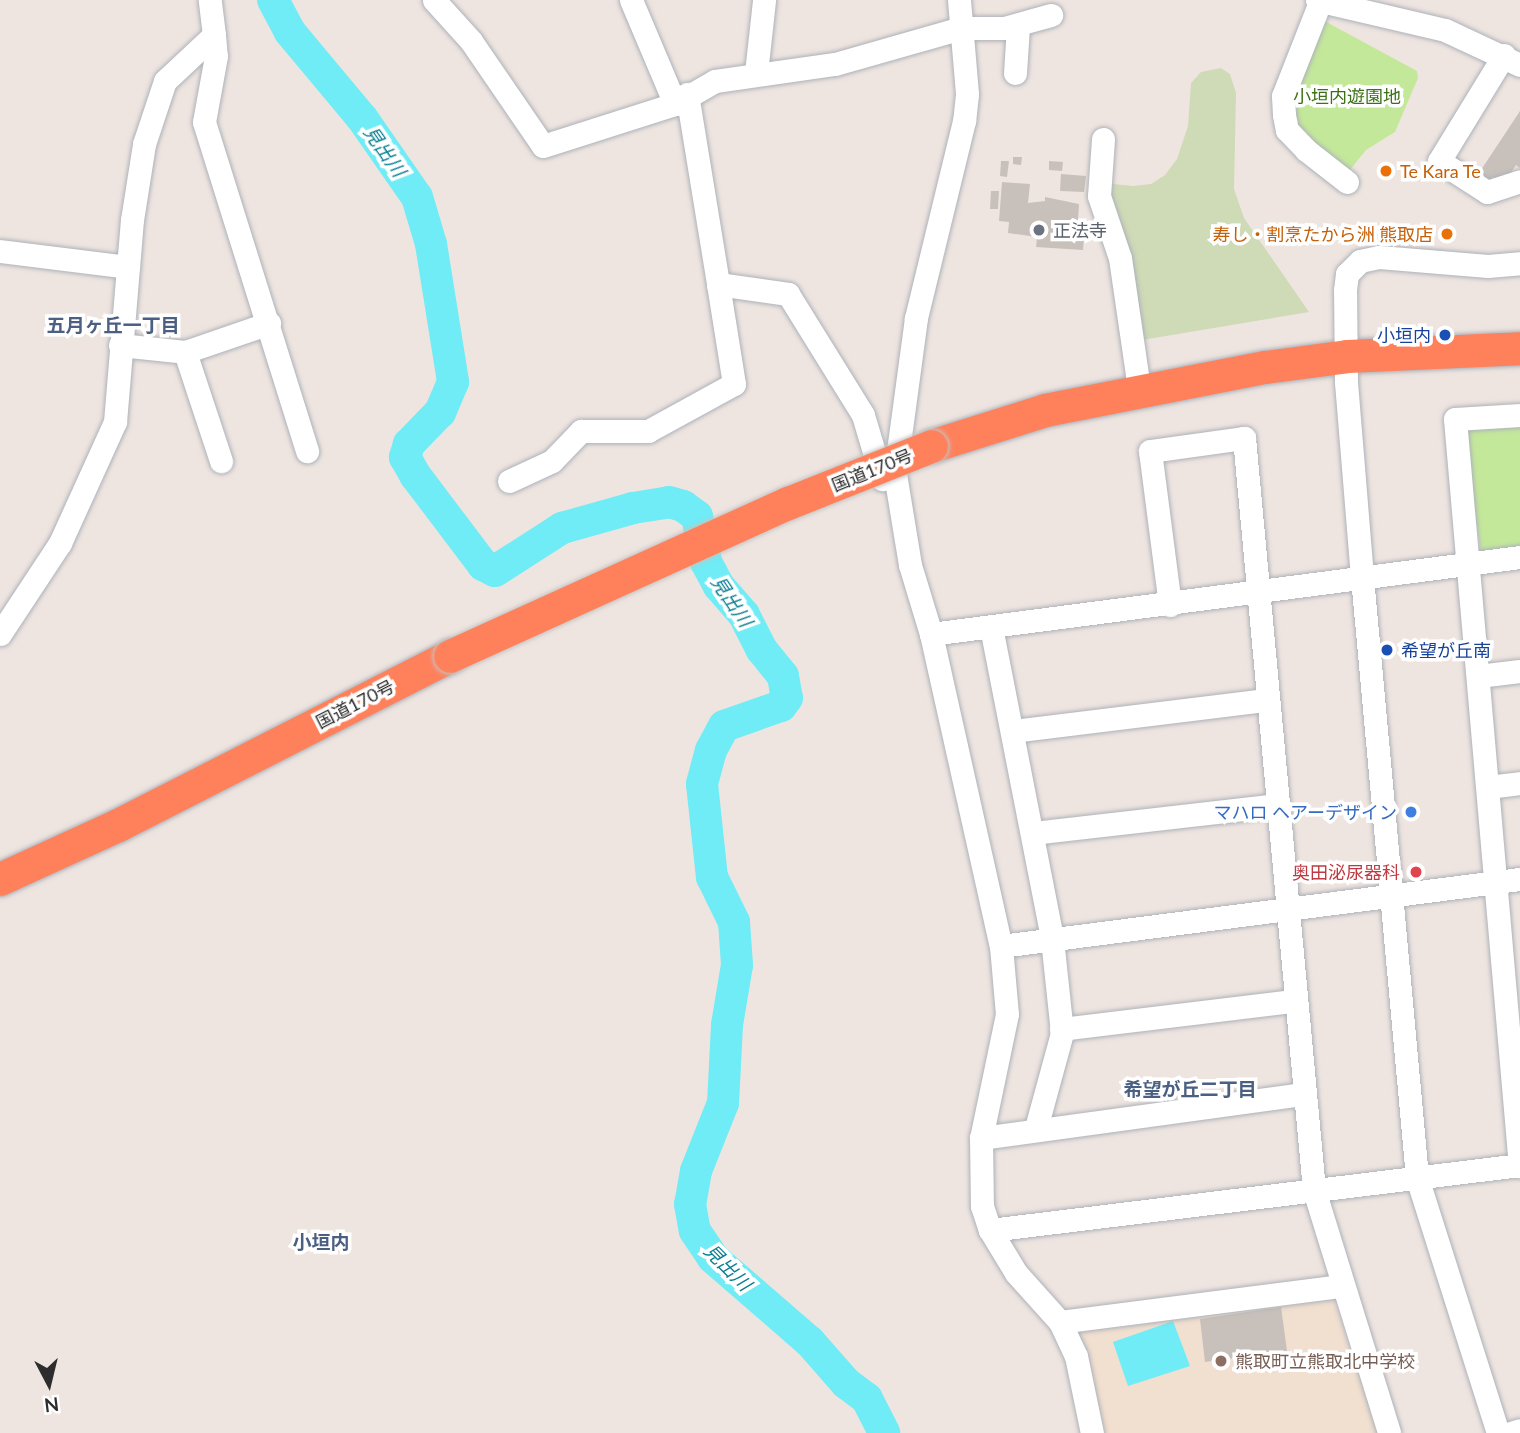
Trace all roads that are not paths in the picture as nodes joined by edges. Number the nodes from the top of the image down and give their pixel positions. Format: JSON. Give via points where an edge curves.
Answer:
{"nodes":[{"id":1,"x":210,"y":0,"type":"edge"},
{"id":2,"x":434,"y":0,"type":"edge"},
{"id":3,"x":631,"y":0,"type":"edge"},
{"id":4,"x":764,"y":0,"type":"edge"},
{"id":5,"x":959,"y":0,"type":"edge"},
{"id":6,"x":1318,"y":1,"type":"edge"},
{"id":7,"x":1051,"y":15,"type":"dead end"},
{"id":8,"x":1018,"y":26,"type":"junction"},
{"id":9,"x":961,"y":28,"type":"junction"},
{"id":10,"x":214,"y":35,"type":"junction"},
{"id":11,"x":1512,"y":60,"type":"edge"},
{"id":12,"x":756,"y":73,"type":"junction"},
{"id":13,"x":1015,"y":73,"type":"dead end"},
{"id":14,"x":681,"y":99,"type":"junction"},
{"id":15,"x":1103,"y":139,"type":"dead end"},
{"id":16,"x":1520,"y":181,"type":"edge"},
{"id":17,"x":1346,"y":182,"type":"dead end"},
{"id":18,"x":0,"y":251,"type":"edge"},
{"id":19,"x":1520,"y":263,"type":"edge"},
{"id":20,"x":128,"y":267,"type":"junction"},
{"id":21,"x":718,"y":284,"type":"junction"},
{"id":22,"x":269,"y":323,"type":"junction"},
{"id":23,"x":120,"y":345,"type":"junction"},
{"id":24,"x":1520,"y":348,"type":"edge"},
{"id":25,"x":185,"y":352,"type":"junction"},
{"id":26,"x":1348,"y":356,"type":"junction"},
{"id":27,"x":1139,"y":389,"type":"junction"},
{"id":28,"x":1520,"y":415,"type":"edge"},
{"id":29,"x":307,"y":451,"type":"dead end"},
{"id":30,"x":221,"y":461,"type":"dead end"},
{"id":31,"x":509,"y":481,"type":"dead end"},
{"id":32,"x":898,"y":499,"type":"junction"},
{"id":33,"x":1520,"y":558,"type":"edge"},
{"id":34,"x":1466,"y":565,"type":"junction"},
{"id":35,"x":1362,"y":577,"type":"junction"},
{"id":36,"x":1258,"y":590,"type":"junction"},
{"id":37,"x":1170,"y":605,"type":"junction"},
{"id":38,"x":991,"y":627,"type":"junction"},
{"id":39,"x":0,"y":634,"type":"edge"},
{"id":40,"x":930,"y":634,"type":"junction"},
{"id":41,"x":1520,"y":670,"type":"edge"},
{"id":42,"x":1478,"y":676,"type":"junction"},
{"id":43,"x":1267,"y":700,"type":"junction"},
{"id":44,"x":1013,"y":731,"type":"junction"},
{"id":45,"x":269,"y":747,"type":"junction"},
{"id":46,"x":1520,"y":783,"type":"edge"},
{"id":47,"x":1488,"y":787,"type":"junction"},
{"id":48,"x":1276,"y":805,"type":"junction"},
{"id":49,"x":1032,"y":833,"type":"junction"},
{"id":50,"x":0,"y":866,"type":"edge"},
{"id":51,"x":0,"y":879,"type":"edge"},
{"id":52,"x":1520,"y":879,"type":"edge"},
{"id":53,"x":1495,"y":882,"type":"junction"},
{"id":54,"x":1390,"y":896,"type":"junction"},
{"id":55,"x":1285,"y":909,"type":"junction"},
{"id":56,"x":1052,"y":939,"type":"junction"},
{"id":57,"x":1001,"y":946,"type":"junction"},
{"id":58,"x":1512,"y":974,"type":"edge"},
{"id":59,"x":1294,"y":1001,"type":"junction"},
{"id":60,"x":1061,"y":1028,"type":"junction"},
{"id":61,"x":1516,"y":1066,"type":"edge"},
{"id":62,"x":1303,"y":1094,"type":"junction"},
{"id":63,"x":1036,"y":1128,"type":"junction"},
{"id":64,"x":981,"y":1138,"type":"junction"},
{"id":65,"x":1520,"y":1165,"type":"edge"},
{"id":66,"x":1417,"y":1177,"type":"junction"},
{"id":67,"x":1314,"y":1190,"type":"junction"},
{"id":68,"x":989,"y":1230,"type":"junction"},
{"id":69,"x":1340,"y":1286,"type":"junction"},
{"id":70,"x":1060,"y":1322,"type":"junction"},
{"id":71,"x":1520,"y":1430,"type":"edge"},
{"id":72,"x":1092,"y":1433,"type":"edge"},
{"id":73,"x":1390,"y":1433,"type":"edge"},
{"id":74,"x":1499,"y":1433,"type":"edge"},
{"id":75,"x":1511,"y":1433,"type":"edge"}],
"edges":[{"from":1,"to":10,"type":"street"},
{"from":2,"to":14,"type":"street","via":[[471,41],[543,146]]},
{"from":3,"to":14,"type":"street"},
{"from":4,"to":12,"type":"street"},
{"from":5,"to":9,"type":"street"},
{"from":6,"to":11,"type":"street","via":[[1444,30]]},
{"from":6,"to":17,"type":"street","via":[[1286,85],[1284,115],[1287,130]]},
{"from":7,"to":8,"type":"street"},
{"from":8,"to":9,"type":"street"},
{"from":8,"to":13,"type":"street"},
{"from":9,"to":12,"type":"street","via":[[861,59]]},
{"from":9,"to":32,"type":"street","via":[[964,121],[916,318],[895,448]]},
{"from":10,"to":20,"type":"street","via":[[172,73],[152,110]]},
{"from":10,"to":22,"type":"street","via":[[216,56],[204,122]]},
{"from":11,"to":16,"type":"street","via":[[1439,161],[1487,192]]},
{"from":12,"to":14,"type":"street","via":[[715,81]]},
{"from":14,"to":21,"type":"street"},
{"from":15,"to":27,"type":"street","via":[[1099,196],[1120,258]]},
{"from":18,"to":20,"type":"street"},
{"from":19,"to":26,"type":"street","via":[[1488,266],[1379,257],[1360,261],[1347,274]]},
{"from":20,"to":23,"type":"street"},
{"from":21,"to":31,"type":"street","via":[[734,384],[648,431],[581,431],[552,461]]},
{"from":21,"to":32,"type":"street","via":[[788,294],[863,415],[883,482]]},
{"from":22,"to":25,"type":"street"},
{"from":22,"to":29,"type":"street"},
{"from":23,"to":25,"type":"street"},
{"from":23,"to":39,"type":"street","via":[[117,409],[92,478],[60,543]]},
{"from":24,"to":26,"type":"highway","name":"国道170号"},
{"from":25,"to":30,"type":"street"},
{"from":26,"to":27,"type":"highway","name":"国道170号"},
{"from":26,"to":35,"type":"street"},
{"from":27,"to":45,"type":"highway","name":"国道170号","bridge":true,"via":[[1045,410],[932,446],[788,503],[450,656]]},
{"from":28,"to":34,"type":"street","via":[[1455,419]]},
{"from":32,"to":40,"type":"street"},
{"from":33,"to":34,"type":"street"},
{"from":34,"to":35,"type":"street"},
{"from":34,"to":42,"type":"street"},
{"from":35,"to":36,"type":"street"},
{"from":35,"to":54,"type":"street"},
{"from":36,"to":37,"type":"street"},
{"from":36,"to":37,"type":"street","via":[[1244,438],[1150,450]]},
{"from":36,"to":43,"type":"street"},
{"from":37,"to":38,"type":"street"},
{"from":38,"to":40,"type":"street"},
{"from":38,"to":44,"type":"street"},
{"from":40,"to":57,"type":"street"},
{"from":41,"to":42,"type":"street"},
{"from":42,"to":47,"type":"street"},
{"from":43,"to":44,"type":"street"},
{"from":43,"to":48,"type":"street"},
{"from":44,"to":49,"type":"street"},
{"from":45,"to":50,"type":"highway","name":"国道170号"},
{"from":45,"to":51,"type":"highway","name":"国道170号","via":[[118,825]]},
{"from":46,"to":47,"type":"street"},
{"from":47,"to":53,"type":"street"},
{"from":48,"to":49,"type":"street"},
{"from":48,"to":55,"type":"street"},
{"from":49,"to":56,"type":"street"},
{"from":52,"to":53,"type":"street"},
{"from":53,"to":54,"type":"street"},
{"from":53,"to":58,"type":"street"},
{"from":54,"to":55,"type":"street"},
{"from":54,"to":66,"type":"street"},
{"from":55,"to":56,"type":"street"},
{"from":55,"to":59,"type":"street"},
{"from":56,"to":57,"type":"street"},
{"from":56,"to":60,"type":"street"},
{"from":57,"to":64,"type":"street","via":[[1007,1014]]},
{"from":58,"to":61,"type":"street"},
{"from":59,"to":60,"type":"street"},
{"from":59,"to":62,"type":"street"},
{"from":60,"to":63,"type":"street"},
{"from":61,"to":65,"type":"street"},
{"from":62,"to":63,"type":"street"},
{"from":62,"to":67,"type":"street"},
{"from":63,"to":64,"type":"street"},
{"from":64,"to":68,"type":"street","via":[[982,1206]]},
{"from":65,"to":66,"type":"street"},
{"from":66,"to":67,"type":"street"},
{"from":66,"to":74,"type":"street"},
{"from":67,"to":68,"type":"street"},
{"from":67,"to":69,"type":"street"},
{"from":68,"to":70,"type":"street","via":[[1016,1273]]},
{"from":69,"to":70,"type":"street"},
{"from":69,"to":73,"type":"street"},
{"from":70,"to":72,"type":"street","via":[[1076,1356]]},
{"from":71,"to":75,"type":"street"}]}
